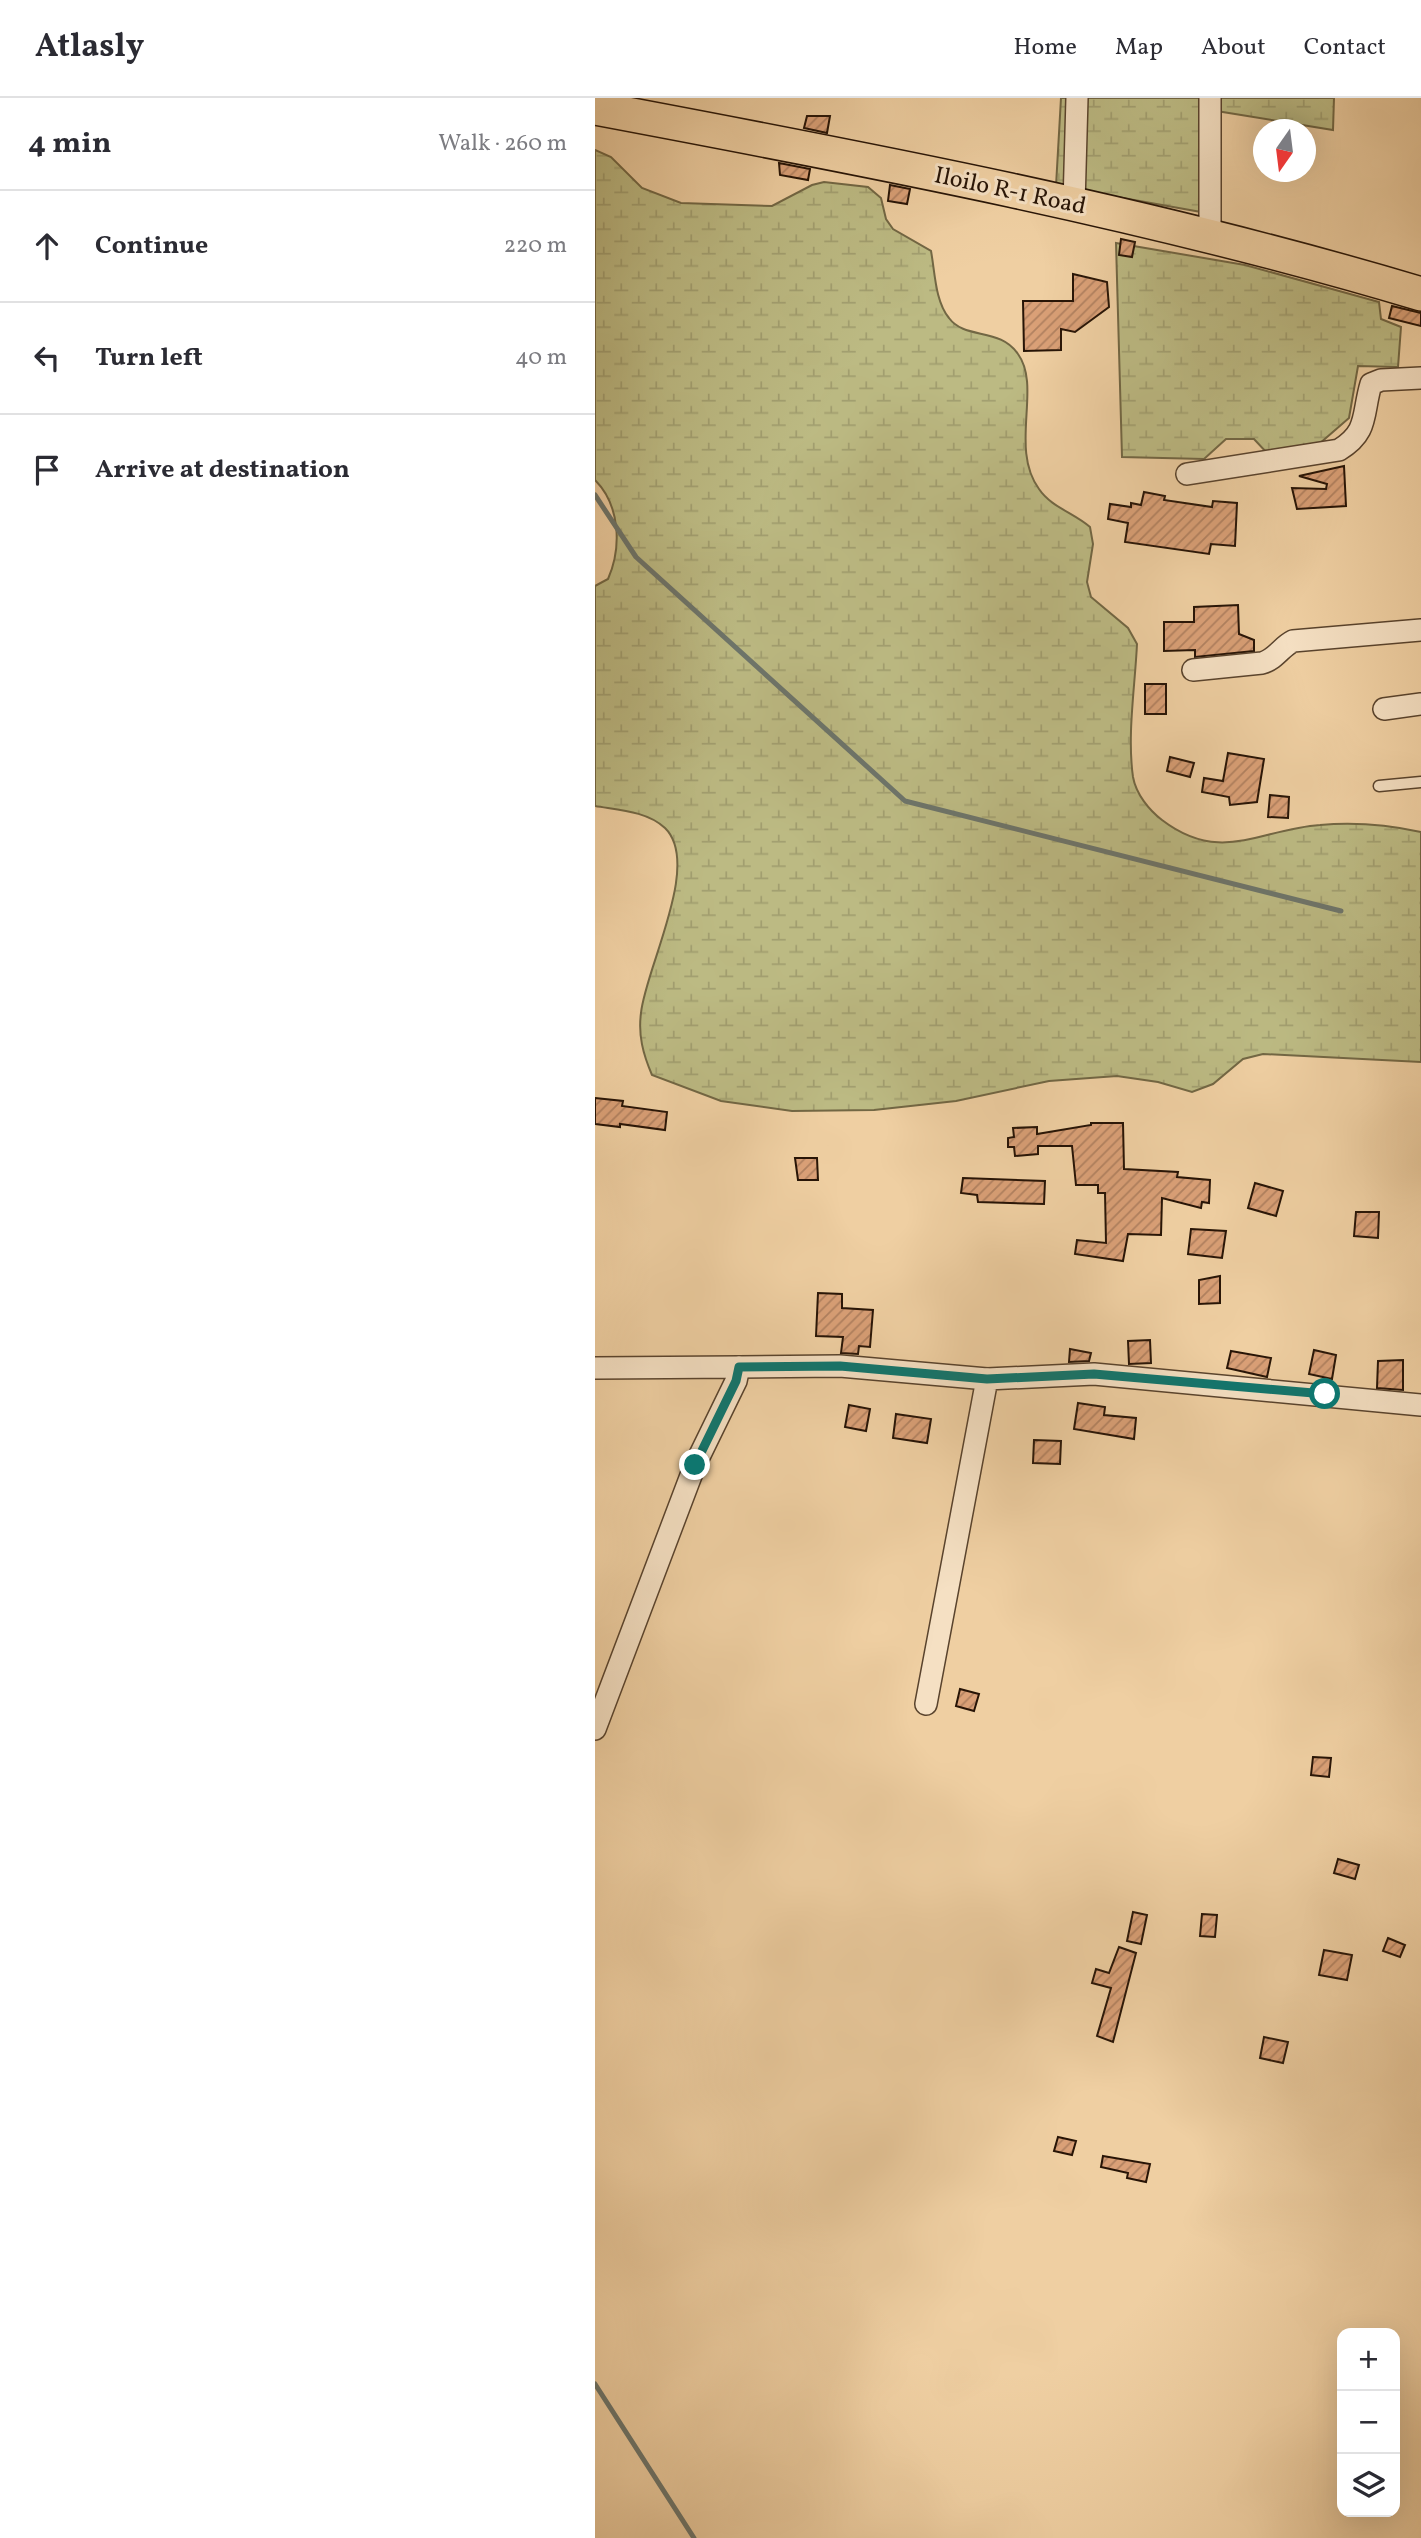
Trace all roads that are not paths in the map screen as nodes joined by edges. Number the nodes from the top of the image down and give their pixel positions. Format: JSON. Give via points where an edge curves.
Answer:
{"nodes":[{"id":1,"x":1077,"y":98,"type":"edge"},
{"id":2,"x":1210,"y":98,"type":"edge"},
{"id":3,"x":595,"y":108,"type":"edge"},
{"id":4,"x":1074,"y":204,"type":"junction"},
{"id":5,"x":1210,"y":237,"type":"junction"},
{"id":6,"x":1421,"y":294,"type":"edge"},
{"id":7,"x":1421,"y":378,"type":"edge"},
{"id":8,"x":1187,"y":474,"type":"dead end"},
{"id":9,"x":1421,"y":630,"type":"edge"},
{"id":10,"x":1192,"y":670,"type":"dead end"},
{"id":11,"x":1421,"y":704,"type":"edge"},
{"id":12,"x":1384,"y":709,"type":"dead end"},
{"id":13,"x":1421,"y":782,"type":"edge"},
{"id":14,"x":1379,"y":786,"type":"dead end"},
{"id":15,"x":739,"y":1367,"type":"junction"},
{"id":16,"x":595,"y":1368,"type":"edge"},
{"id":17,"x":987,"y":1379,"type":"junction"},
{"id":18,"x":1421,"y":1405,"type":"edge"},
{"id":19,"x":926,"y":1704,"type":"dead end"},
{"id":20,"x":595,"y":1729,"type":"edge"}],
"edges":[{"from":1,"to":4,"type":"street"},
{"from":2,"to":5,"type":"street"},
{"from":3,"to":4,"type":"main road","name":"Iloilo R-1 Road","via":[[662,115]]},
{"from":4,"to":5,"type":"main road","name":"Iloilo R-1 Road"},
{"from":5,"to":6,"type":"main road","name":"Iloilo R-1 Road","via":[[1283,252]]},
{"from":7,"to":8,"type":"street","via":[[1371,384],[1363,428],[1355,441],[1339,450]]},
{"from":9,"to":10,"type":"street","via":[[1293,641],[1262,663]]},
{"from":11,"to":12,"type":"street"},
{"from":13,"to":14,"type":"lane"},
{"from":15,"to":16,"type":"street"},
{"from":15,"to":17,"type":"street","via":[[840,1366]]},
{"from":15,"to":20,"type":"street","via":[[695,1465]]},
{"from":17,"to":18,"type":"street","via":[[1094,1374]]},
{"from":17,"to":19,"type":"street"}]}
